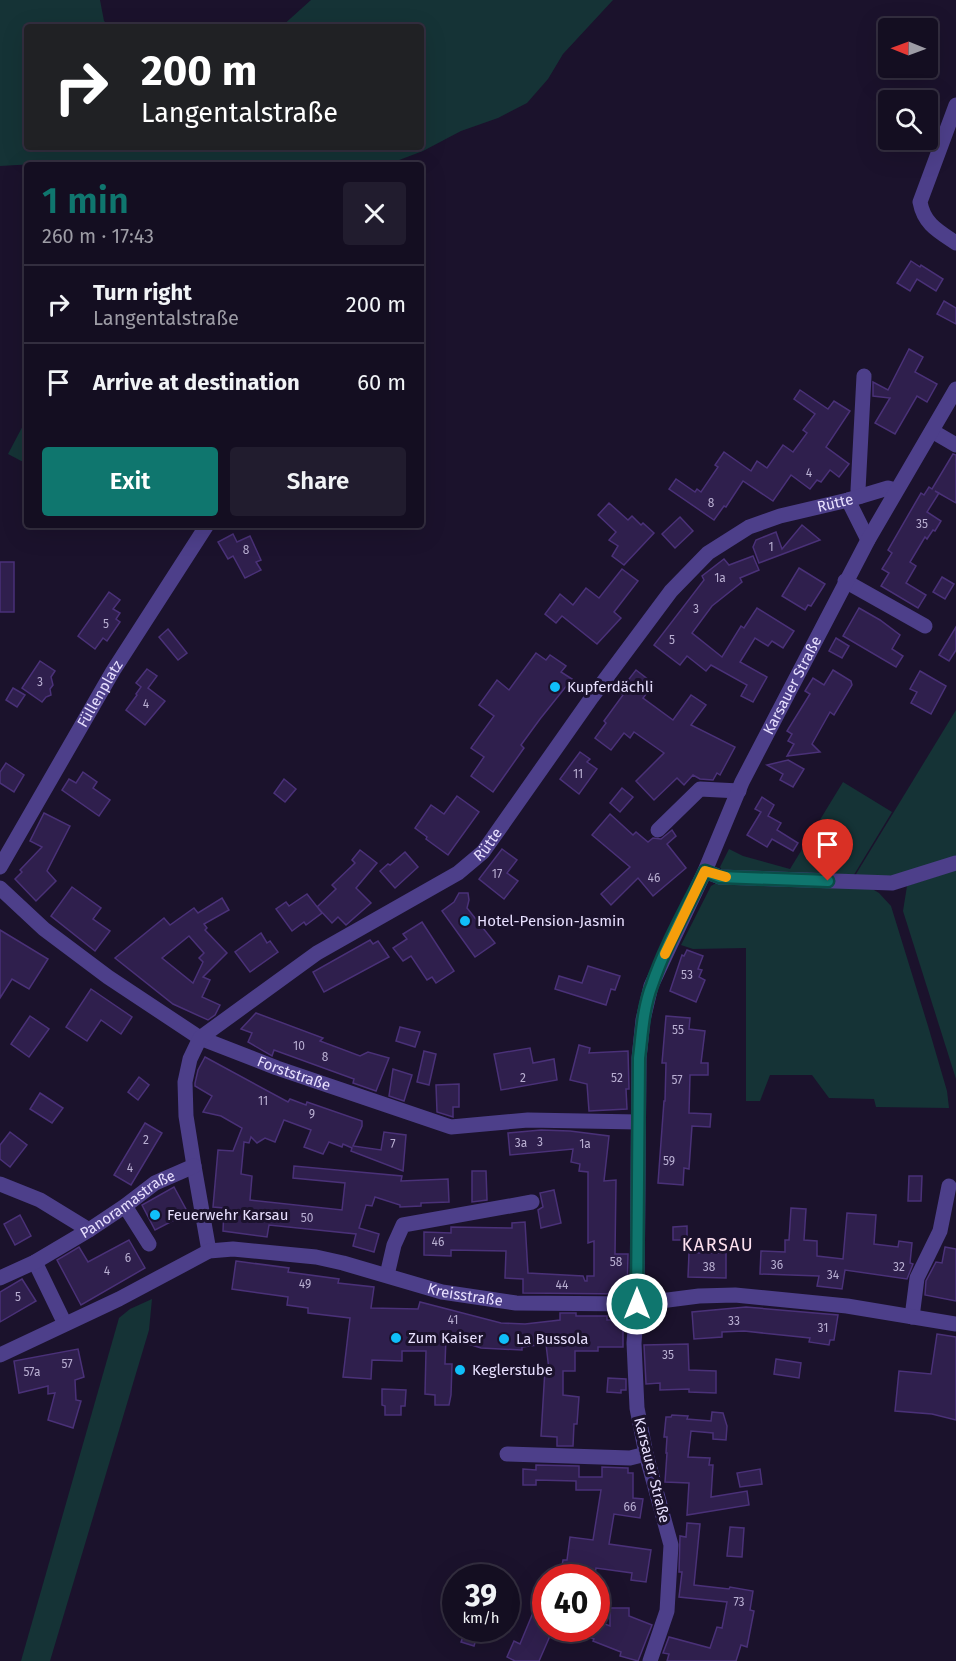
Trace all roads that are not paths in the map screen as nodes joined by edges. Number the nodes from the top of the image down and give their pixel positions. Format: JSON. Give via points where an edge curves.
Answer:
{"nodes":[{"id":1,"x":956,"y":105,"type":"edge"},
{"id":2,"x":956,"y":243,"type":"edge"},
{"id":3,"x":864,"y":376,"type":"dead end"},
{"id":4,"x":956,"y":389,"type":"edge"},
{"id":5,"x":932,"y":431,"type":"junction"},
{"id":6,"x":956,"y":445,"type":"edge"},
{"id":7,"x":895,"y":490,"type":"junction"},
{"id":8,"x":855,"y":498,"type":"junction"},
{"id":9,"x":205,"y":528,"type":"edge"},
{"id":10,"x":868,"y":540,"type":"junction"},
{"id":11,"x":845,"y":581,"type":"junction"},
{"id":12,"x":925,"y":626,"type":"dead end"},
{"id":13,"x":739,"y":791,"type":"junction"},
{"id":14,"x":658,"y":830,"type":"dead end"},
{"id":15,"x":956,"y":863,"type":"edge"},
{"id":16,"x":0,"y":867,"type":"edge"},
{"id":17,"x":705,"y":871,"type":"junction"},
{"id":18,"x":0,"y":888,"type":"edge"},
{"id":19,"x":200,"y":1038,"type":"junction"},
{"id":20,"x":638,"y":1122,"type":"junction"},
{"id":21,"x":194,"y":1166,"type":"junction"},
{"id":22,"x":0,"y":1184,"type":"edge"},
{"id":23,"x":950,"y":1186,"type":"dead end"},
{"id":24,"x":532,"y":1202,"type":"dead end"},
{"id":25,"x":125,"y":1206,"type":"junction"},
{"id":26,"x":88,"y":1230,"type":"junction"},
{"id":27,"x":149,"y":1244,"type":"dead end"},
{"id":28,"x":209,"y":1251,"type":"junction"},
{"id":29,"x":35,"y":1262,"type":"junction"},
{"id":30,"x":387,"y":1275,"type":"junction"},
{"id":31,"x":0,"y":1278,"type":"edge"},
{"id":32,"x":637,"y":1304,"type":"junction"},
{"id":33,"x":912,"y":1317,"type":"junction"},
{"id":34,"x":65,"y":1324,"type":"junction"},
{"id":35,"x":956,"y":1324,"type":"edge"},
{"id":36,"x":0,"y":1355,"type":"edge"},
{"id":37,"x":507,"y":1454,"type":"dead end"},
{"id":38,"x":646,"y":1454,"type":"junction"},
{"id":39,"x":650,"y":1661,"type":"edge"}],
"edges":[{"from":1,"to":2,"type":"street","via":[[920,202],[928,224]]},
{"from":3,"to":8,"type":"street"},
{"from":4,"to":5,"type":"street","name":"Karsauer Straße"},
{"from":5,"to":6,"type":"street"},
{"from":5,"to":7,"type":"street","name":"Karsauer Straße"},
{"from":7,"to":8,"type":"street","name":"Rütte","via":[[888,488]]},
{"from":7,"to":10,"type":"street","name":"Karsauer Straße"},
{"from":8,"to":10,"type":"street"},
{"from":8,"to":19,"type":"street","name":"Rütte","via":[[748,527],[708,553],[671,591],[483,852],[458,873],[317,953]]},
{"from":9,"to":16,"type":"street","name":"Füllenplatz","via":[[113,671]]},
{"from":10,"to":11,"type":"street","name":"Karsauer Straße"},
{"from":11,"to":12,"type":"street"},
{"from":11,"to":13,"type":"street","name":"Karsauer Straße"},
{"from":13,"to":14,"type":"street","via":[[700,789]]},
{"from":13,"to":17,"type":"street","name":"Karsauer Straße"},
{"from":15,"to":17,"type":"street","via":[[892,883],[720,877]]},
{"from":17,"to":20,"type":"street","name":"Karsauer Straße","via":[[651,986],[639,1058]]},
{"from":18,"to":19,"type":"street","name":"Forststraße","via":[[44,929]]},
{"from":19,"to":20,"type":"street","name":"Forststraße","via":[[451,1127],[528,1120]]},
{"from":19,"to":21,"type":"street","via":[[189,1059],[185,1082]]},
{"from":20,"to":32,"type":"street","name":"Karsauer Straße"},
{"from":21,"to":25,"type":"street","name":"Panoramastraße","via":[[155,1183]]},
{"from":21,"to":28,"type":"street"},
{"from":22,"to":26,"type":"street","name":"Panoramastraße","via":[[40,1200]]},
{"from":23,"to":33,"type":"street","via":[[940,1230],[917,1278]]},
{"from":24,"to":30,"type":"street","via":[[403,1225]]},
{"from":25,"to":26,"type":"street","name":"Panoramastraße"},
{"from":25,"to":27,"type":"street"},
{"from":26,"to":29,"type":"street"},
{"from":28,"to":30,"type":"street","name":"Kreisstraße","via":[[233,1249],[316,1257]]},
{"from":28,"to":34,"type":"street","name":"Kreisstraße"},
{"from":29,"to":31,"type":"street"},
{"from":29,"to":34,"type":"street"},
{"from":30,"to":32,"type":"street","name":"Kreisstraße","via":[[442,1292],[516,1302]]},
{"from":32,"to":33,"type":"street","name":"Kreisstraße","via":[[735,1295]]},
{"from":32,"to":38,"type":"street","name":"Karsauer Straße","via":[[634,1343],[638,1408]]},
{"from":33,"to":35,"type":"street","name":"Kreisstraße"},
{"from":34,"to":36,"type":"street","name":"Kreisstraße"},
{"from":37,"to":38,"type":"street","via":[[630,1458]]},
{"from":38,"to":39,"type":"street","name":"Karsauer Straße","via":[[671,1545],[667,1611]]}]}
